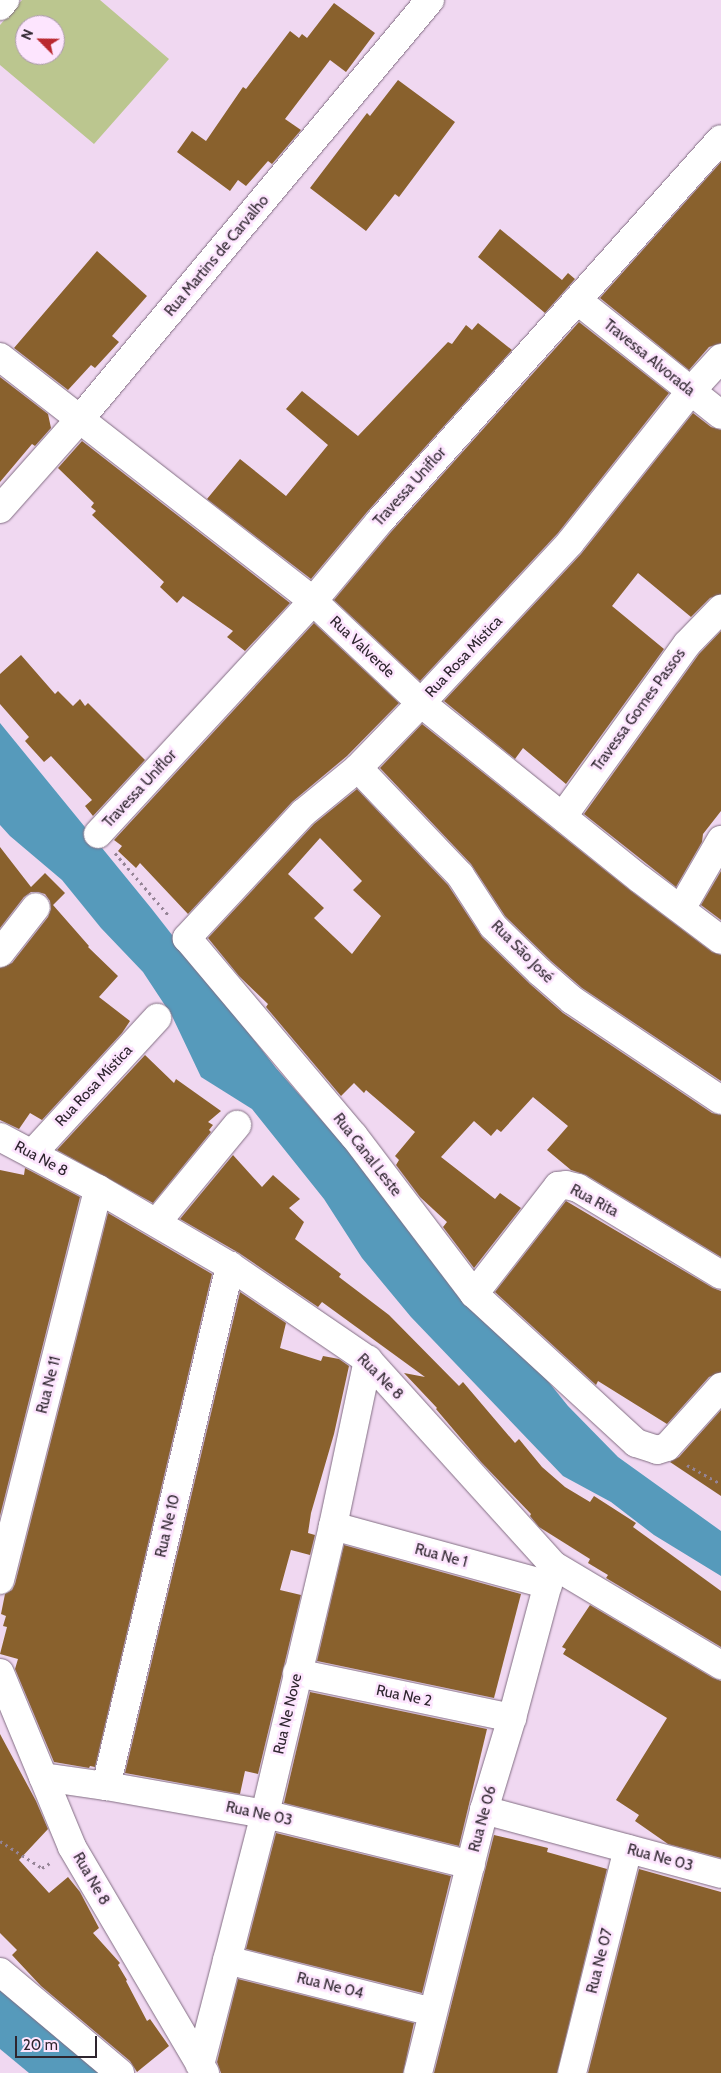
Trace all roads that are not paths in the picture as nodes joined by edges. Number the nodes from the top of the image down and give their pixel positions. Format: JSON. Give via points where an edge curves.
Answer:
{"nodes":[{"id":1,"x":5,"y":0,"type":"edge"},
{"id":2,"x":430,"y":0,"type":"edge"},
{"id":3,"x":0,"y":6,"type":"edge"},
{"id":4,"x":721,"y":139,"type":"edge"},
{"id":5,"x":577,"y":300,"type":"junction"},
{"id":6,"x":0,"y":357,"type":"edge"},
{"id":7,"x":721,"y":358,"type":"edge"},
{"id":8,"x":690,"y":392,"type":"junction"},
{"id":9,"x":721,"y":415,"type":"edge"},
{"id":10,"x":80,"y":419,"type":"junction"},
{"id":11,"x":0,"y":509,"type":"edge"},
{"id":12,"x":313,"y":601,"type":"junction"},
{"id":13,"x":721,"y":609,"type":"edge"},
{"id":14,"x":421,"y":703,"type":"junction"},
{"id":15,"x":358,"y":768,"type":"junction"},
{"id":16,"x":563,"y":816,"type":"junction"},
{"id":17,"x":98,"y":834,"type":"road end"},
{"id":18,"x":721,"y":840,"type":"edge"},
{"id":19,"x":36,"y":907,"type":"dead end"},
{"id":20,"x":681,"y":909,"type":"junction"},
{"id":21,"x":5,"y":936,"type":"edge"},
{"id":22,"x":188,"y":938,"type":"joint"},
{"id":23,"x":721,"y":940,"type":"edge"},
{"id":24,"x":157,"y":1018,"type":"dead end"},
{"id":25,"x":721,"y":1100,"type":"edge"},
{"id":26,"x":238,"y":1126,"type":"dead end"},
{"id":27,"x":0,"y":1137,"type":"edge"},
{"id":28,"x":32,"y":1154,"type":"junction"},
{"id":29,"x":98,"y":1189,"type":"junction"},
{"id":30,"x":157,"y":1222,"type":"junction"},
{"id":31,"x":230,"y":1266,"type":"junction"},
{"id":32,"x":721,"y":1275,"type":"edge"},
{"id":33,"x":474,"y":1294,"type":"junction"},
{"id":34,"x":368,"y":1360,"type":"junction"},
{"id":35,"x":721,"y":1388,"type":"edge"},
{"id":36,"x":333,"y":1526,"type":"junction"},
{"id":37,"x":551,"y":1575,"type":"junction"},
{"id":38,"x":0,"y":1580,"type":"edge"},
{"id":39,"x":721,"y":1665,"type":"edge"},
{"id":40,"x":297,"y":1673,"type":"junction"},
{"id":41,"x":0,"y":1674,"type":"edge"},
{"id":42,"x":512,"y":1718,"type":"junction"},
{"id":43,"x":44,"y":1777,"type":"junction"},
{"id":44,"x":106,"y":1786,"type":"junction"},
{"id":45,"x":484,"y":1810,"type":"junction"},
{"id":46,"x":265,"y":1814,"type":"junction"},
{"id":47,"x":628,"y":1849,"type":"junction"},
{"id":48,"x":471,"y":1865,"type":"junction"},
{"id":49,"x":721,"y":1874,"type":"edge"},
{"id":50,"x":227,"y":1960,"type":"junction"},
{"id":51,"x":0,"y":1972,"type":"edge"},
{"id":52,"x":433,"y":2012,"type":"junction"},
{"id":53,"x":203,"y":2069,"type":"edge"},
{"id":54,"x":120,"y":2073,"type":"edge"},
{"id":55,"x":418,"y":2073,"type":"edge"},
{"id":56,"x":572,"y":2073,"type":"edge"}],
"edges":[{"from":1,"to":3,"type":"street"},
{"from":2,"to":10,"type":"street","name":"Rua Martins de Carvalho"},
{"from":4,"to":5,"type":"street","name":"Travessa Uniflor"},
{"from":5,"to":8,"type":"street","name":"Travessa Alvorada"},
{"from":5,"to":12,"type":"street","name":"Travessa Uniflor"},
{"from":6,"to":10,"type":"street","name":"Rua Valverde"},
{"from":7,"to":8,"type":"street","name":"Rua Rosa Mística"},
{"from":8,"to":9,"type":"street","name":"Travessa Alvorada"},
{"from":8,"to":14,"type":"street","name":"Rua Rosa Mística","via":[[570,544]]},
{"from":10,"to":11,"type":"street","name":"Rua Martins de Carvalho"},
{"from":10,"to":12,"type":"street","name":"Rua Valverde"},
{"from":12,"to":14,"type":"street","name":"Rua Valverde"},
{"from":12,"to":17,"type":"street","name":"Travessa Uniflor"},
{"from":13,"to":16,"type":"street","name":"Travessa Gomes Passos","via":[[687,644]]},
{"from":14,"to":15,"type":"street","name":"Rua Rosa Mística"},
{"from":14,"to":16,"type":"street","name":"Rua Valverde"},
{"from":15,"to":22,"type":"street","name":"Rua Rosa Mística","via":[[303,813]]},
{"from":15,"to":25,"type":"street","name":"Rua São José","via":[[460,875],[492,926],[540,972],[572,1000]]},
{"from":16,"to":20,"type":"street","name":"Rua Valverde"},
{"from":18,"to":20,"type":"street"},
{"from":19,"to":21,"type":"street"},
{"from":20,"to":23,"type":"street","name":"Rua Valverde"},
{"from":22,"to":33,"type":"street","name":"Rua Canal Leste","via":[[354,1136]]},
{"from":24,"to":28,"type":"street","name":"Rua Rosa Mística"},
{"from":26,"to":30,"type":"street"},
{"from":27,"to":28,"type":"street","name":"Rua Ne 8"},
{"from":28,"to":29,"type":"street","name":"Rua Ne 8"},
{"from":29,"to":30,"type":"street","name":"Rua Ne 8"},
{"from":29,"to":38,"type":"street","name":"Rua Ne 11"},
{"from":30,"to":31,"type":"street","name":"Rua Ne 8"},
{"from":31,"to":34,"type":"street","name":"Rua Ne 8"},
{"from":31,"to":44,"type":"street","name":"Rua Ne 10"},
{"from":32,"to":33,"type":"street","name":"Rua Rita","via":[[578,1188],[566,1185],[558,1186]]},
{"from":33,"to":35,"type":"street","name":"Rua Canal Leste","via":[[636,1443],[657,1450],[667,1447]]},
{"from":34,"to":36,"type":"street","name":"Rua Ne Nove"},
{"from":34,"to":37,"type":"street","name":"Rua Ne 8"},
{"from":36,"to":37,"type":"street","name":"Rua Ne 1"},
{"from":36,"to":40,"type":"street","name":"Rua Ne Nove"},
{"from":37,"to":39,"type":"street","name":"Rua Ne 8"},
{"from":37,"to":42,"type":"street","name":"Rua Ne 06"},
{"from":40,"to":42,"type":"street","name":"Rua Ne 2"},
{"from":40,"to":46,"type":"street","name":"Rua Ne Nove"},
{"from":41,"to":43,"type":"street","name":"Rua Ne 8"},
{"from":42,"to":45,"type":"street","name":"Rua Ne 06"},
{"from":43,"to":44,"type":"street","name":"Rua Ne 03"},
{"from":43,"to":53,"type":"street","name":"Rua Ne 8","via":[[72,1847]]},
{"from":44,"to":46,"type":"street","name":"Rua Ne 03"},
{"from":45,"to":47,"type":"street","name":"Rua Ne 03"},
{"from":45,"to":48,"type":"street","name":"Rua Ne 06"},
{"from":46,"to":48,"type":"street","name":"Rua Ne 03"},
{"from":46,"to":50,"type":"street","name":"Rua Ne Nove"},
{"from":47,"to":49,"type":"street","name":"Rua Ne 03"},
{"from":47,"to":56,"type":"street","name":"Rua Ne 07"},
{"from":48,"to":52,"type":"street","name":"Rua Ne 06"},
{"from":50,"to":52,"type":"street","name":"Rua Ne 04"},
{"from":50,"to":53,"type":"street","name":"Rua Ne Nove"},
{"from":51,"to":54,"type":"street"},
{"from":52,"to":55,"type":"street","name":"Rua Ne 06"}]}
